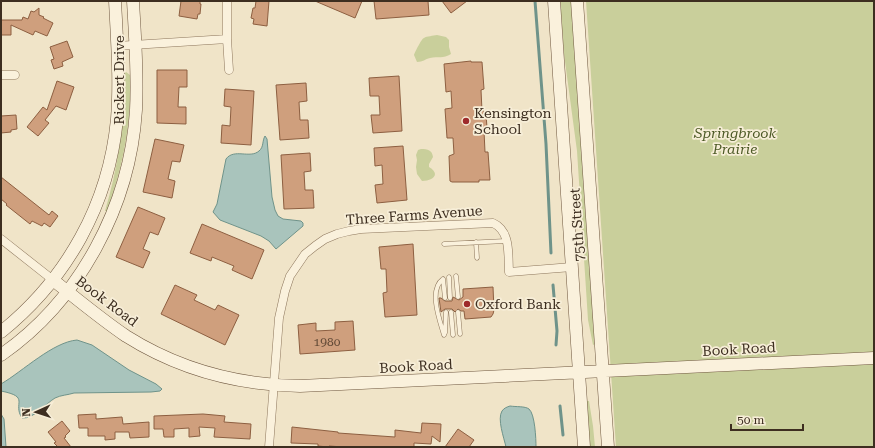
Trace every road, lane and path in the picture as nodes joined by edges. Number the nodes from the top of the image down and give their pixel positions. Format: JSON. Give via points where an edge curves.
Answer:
{"nodes":[{"id":1,"x":115,"y":1,"type":"edge"},
{"id":2,"x":133,"y":1,"type":"edge"},
{"id":3,"x":227,"y":1,"type":"edge"},
{"id":4,"x":554,"y":1,"type":"edge"},
{"id":5,"x":577,"y":1,"type":"edge"},
{"id":6,"x":226,"y":39,"type":"junction"},
{"id":7,"x":117,"y":46,"type":"junction"},
{"id":8,"x":135,"y":46,"type":"junction"},
{"id":9,"x":229,"y":70,"type":"dead end"},
{"id":10,"x":1,"y":75,"type":"edge"},
{"id":11,"x":15,"y":75,"type":"dead end"},
{"id":12,"x":1,"y":239,"type":"edge"},
{"id":13,"x":506,"y":241,"type":"junction"},
{"id":14,"x":476,"y":242,"type":"junction"},
{"id":15,"x":444,"y":244,"type":"dead end"},
{"id":16,"x":477,"y":258,"type":"dead end"},
{"id":17,"x":572,"y":268,"type":"junction"},
{"id":18,"x":456,"y":276,"type":"dead end"},
{"id":19,"x":449,"y":277,"type":"dead end"},
{"id":20,"x":53,"y":280,"type":"junction"},
{"id":21,"x":68,"y":292,"type":"junction"},
{"id":22,"x":458,"y":297,"type":"dead end"},
{"id":23,"x":444,"y":298,"type":"dead end"},
{"id":24,"x":450,"y":298,"type":"dead end"},
{"id":25,"x":446,"y":312,"type":"dead end"},
{"id":26,"x":451,"y":312,"type":"dead end"},
{"id":27,"x":458,"y":312,"type":"dead end"},
{"id":28,"x":1,"y":332,"type":"edge"},
{"id":29,"x":460,"y":334,"type":"dead end"},
{"id":30,"x":453,"y":335,"type":"dead end"},
{"id":31,"x":1,"y":355,"type":"edge"},
{"id":32,"x":874,"y":358,"type":"edge"},
{"id":33,"x":603,"y":371,"type":"junction"},
{"id":34,"x":579,"y":372,"type":"junction"},
{"id":35,"x":274,"y":386,"type":"junction"},
{"id":36,"x":269,"y":447,"type":"edge"},
{"id":37,"x":584,"y":447,"type":"edge"},
{"id":38,"x":608,"y":447,"type":"edge"}],
"edges":[{"from":1,"to":7,"type":"street","name":"Rickert Drive"},
{"from":2,"to":8,"type":"street","name":"Rickert Drive"},
{"from":3,"to":6,"type":"street"},
{"from":4,"to":17,"type":"street","name":"75th Street"},
{"from":5,"to":33,"type":"street","name":"75th Street"},
{"from":6,"to":8,"type":"street"},
{"from":6,"to":9,"type":"street"},
{"from":7,"to":8,"type":"street"},
{"from":7,"to":20,"type":"street","name":"Rickert Drive","via":[[118,107],[108,166],[88,222],[72,253]]},
{"from":8,"to":21,"type":"street","name":"Rickert Drive","via":[[136,111],[133,140],[121,191],[100,239]]},
{"from":10,"to":11,"type":"street"},
{"from":12,"to":20,"type":"street","name":"Book Road"},
{"from":13,"to":14,"type":"lane"},
{"from":13,"to":17,"type":"street","name":"Three Farms Avenue","via":[[509,272]]},
{"from":13,"to":35,"type":"street","name":"Three Farms Avenue","via":[[503,230],[498,225],[488,222],[361,229],[337,234],[315,246],[297,264],[285,291],[278,318]]},
{"from":14,"to":15,"type":"lane"},
{"from":14,"to":16,"type":"lane"},
{"from":17,"to":34,"type":"street","name":"75th Street"},
{"from":18,"to":22,"type":"lane"},
{"from":19,"to":24,"type":"lane"},
{"from":20,"to":21,"type":"street","name":"Book Road"},
{"from":20,"to":28,"type":"street","name":"Rickert Drive","via":[[37,299]]},
{"from":21,"to":31,"type":"street","name":"Rickert Drive","via":[[28,334]]},
{"from":21,"to":35,"type":"street","name":"Book Road","via":[[127,336],[167,358],[234,380]]},
{"from":23,"to":25,"type":"lane","via":[[443,279],[438,283],[436,296],[444,335]]},
{"from":26,"to":30,"type":"lane"},
{"from":27,"to":29,"type":"lane"},
{"from":32,"to":33,"type":"street","name":"Book Road"},
{"from":33,"to":34,"type":"street","name":"Book Road"},
{"from":33,"to":38,"type":"street","name":"75th Street"},
{"from":34,"to":35,"type":"street","name":"Book Road"},
{"from":34,"to":37,"type":"street","name":"75th Street"},
{"from":35,"to":36,"type":"street","name":"Three Farms Avenue"}]}
